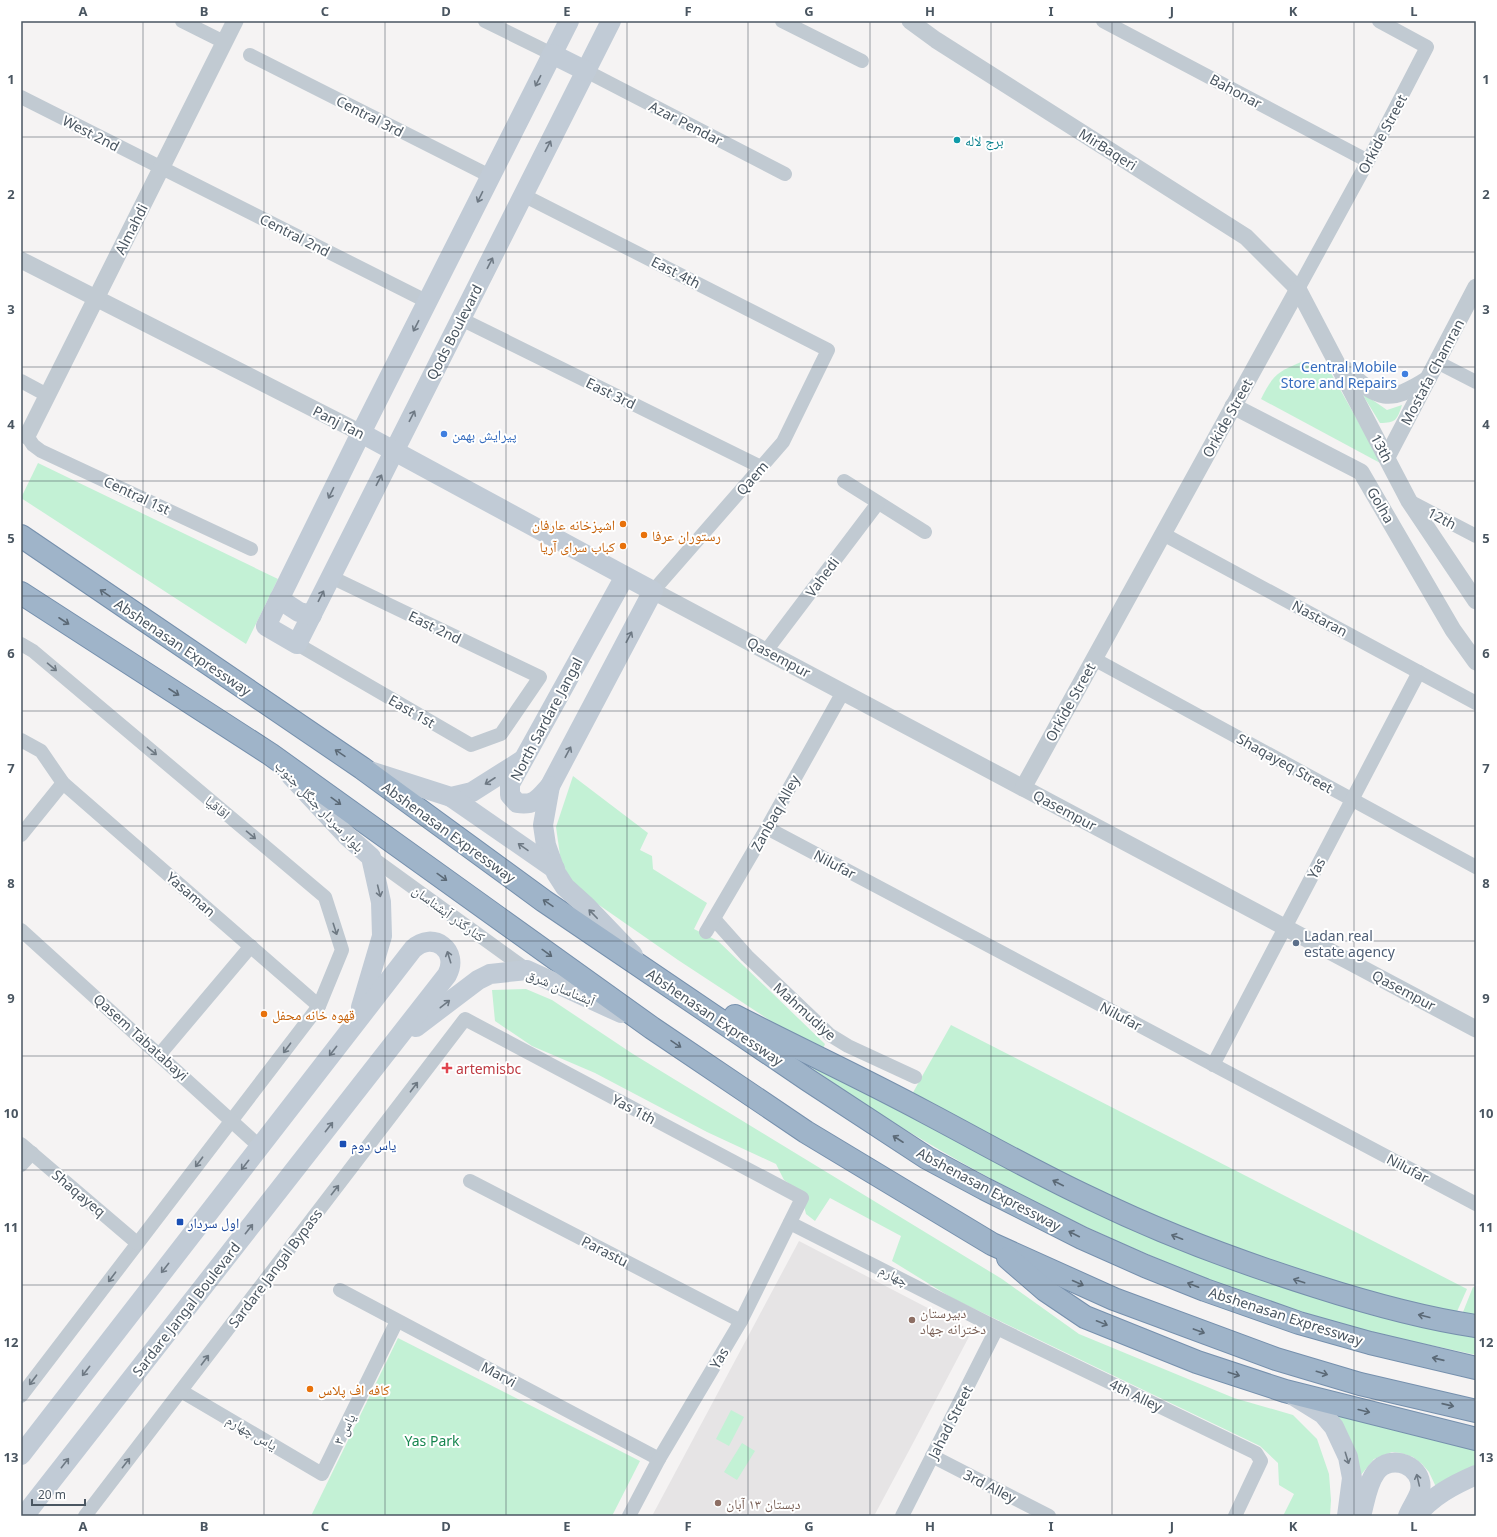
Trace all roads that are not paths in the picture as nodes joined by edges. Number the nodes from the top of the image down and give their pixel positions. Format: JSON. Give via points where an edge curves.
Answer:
{"nodes":[{"id":1,"x":182,"y":21,"type":"edge"},
{"id":2,"x":235,"y":21,"type":"edge"},
{"id":3,"x":485,"y":21,"type":"edge"},
{"id":4,"x":569,"y":21,"type":"edge"},
{"id":5,"x":611,"y":21,"type":"edge"},
{"id":6,"x":782,"y":21,"type":"edge"},
{"id":7,"x":910,"y":21,"type":"edge"},
{"id":8,"x":1103,"y":21,"type":"edge"},
{"id":9,"x":1379,"y":21,"type":"edge"},
{"id":10,"x":224,"y":42,"type":"junction"},
{"id":11,"x":552,"y":54,"type":"junction"},
{"id":12,"x":250,"y":56,"type":"dead end"},
{"id":13,"x":862,"y":61,"type":"dead end"},
{"id":14,"x":586,"y":71,"type":"junction"},
{"id":15,"x":21,"y":97,"type":"edge"},
{"id":16,"x":1368,"y":161,"type":"junction"},
{"id":17,"x":161,"y":168,"type":"junction"},
{"id":18,"x":785,"y":174,"type":"dead end"},
{"id":19,"x":490,"y":176,"type":"junction"},
{"id":20,"x":523,"y":195,"type":"junction"},
{"id":21,"x":21,"y":260,"type":"edge"},
{"id":22,"x":1476,"y":287,"type":"edge"},
{"id":23,"x":1298,"y":289,"type":"junction"},
{"id":24,"x":96,"y":298,"type":"junction"},
{"id":25,"x":428,"y":302,"type":"junction"},
{"id":26,"x":461,"y":319,"type":"junction"},
{"id":27,"x":828,"y":350,"type":"joint"},
{"id":28,"x":1336,"y":361,"type":"junction"},
{"id":29,"x":1437,"y":362,"type":"junction"},
{"id":30,"x":1428,"y":379,"type":"junction"},
{"id":31,"x":21,"y":381,"type":"edge"},
{"id":32,"x":1476,"y":382,"type":"edge"},
{"id":33,"x":47,"y":395,"type":"junction"},
{"id":34,"x":1233,"y":406,"type":"junction"},
{"id":35,"x":360,"y":433,"type":"junction"},
{"id":36,"x":27,"y":436,"type":"joint"},
{"id":37,"x":394,"y":451,"type":"junction"},
{"id":38,"x":1387,"y":457,"type":"junction"},
{"id":39,"x":761,"y":467,"type":"junction"},
{"id":40,"x":844,"y":481,"type":"dead end"},
{"id":41,"x":1409,"y":500,"type":"junction"},
{"id":42,"x":878,"y":503,"type":"junction"},
{"id":43,"x":925,"y":532,"type":"dead end"},
{"id":44,"x":1163,"y":534,"type":"junction"},
{"id":45,"x":21,"y":536,"type":"edge"},
{"id":46,"x":1476,"y":536,"type":"edge"},
{"id":47,"x":251,"y":549,"type":"dead end"},
{"id":48,"x":625,"y":576,"type":"junction"},
{"id":49,"x":331,"y":577,"type":"junction"},
{"id":50,"x":653,"y":591,"type":"junction"},
{"id":51,"x":25,"y":596,"type":"edge"},
{"id":52,"x":279,"y":599,"type":"junction"},
{"id":53,"x":1476,"y":601,"type":"edge"},
{"id":54,"x":312,"y":615,"type":"junction"},
{"id":55,"x":21,"y":644,"type":"edge"},
{"id":56,"x":297,"y":644,"type":"junction"},
{"id":57,"x":766,"y":650,"type":"junction"},
{"id":58,"x":1094,"y":659,"type":"junction"},
{"id":59,"x":1476,"y":662,"type":"edge"},
{"id":60,"x":1419,"y":672,"type":"junction"},
{"id":61,"x":540,"y":677,"type":"joint"},
{"id":62,"x":843,"y":692,"type":"junction"},
{"id":63,"x":1476,"y":703,"type":"edge"},
{"id":64,"x":21,"y":740,"type":"edge"},
{"id":65,"x":270,"y":754,"type":"junction"},
{"id":66,"x":522,"y":760,"type":"junction"},
{"id":67,"x":362,"y":768,"type":"junction"},
{"id":68,"x":63,"y":783,"type":"junction"},
{"id":69,"x":550,"y":786,"type":"junction"},
{"id":70,"x":1023,"y":788,"type":"junction"},
{"id":71,"x":450,"y":798,"type":"junction"},
{"id":72,"x":1352,"y":800,"type":"junction"},
{"id":73,"x":767,"y":828,"type":"junction"},
{"id":74,"x":21,"y":835,"type":"edge"},
{"id":75,"x":371,"y":857,"type":"junction"},
{"id":76,"x":1476,"y":867,"type":"edge"},
{"id":77,"x":555,"y":869,"type":"junction"},
{"id":78,"x":714,"y":919,"type":"junction"},
{"id":79,"x":1285,"y":927,"type":"junction"},
{"id":80,"x":21,"y":930,"type":"edge"},
{"id":81,"x":706,"y":932,"type":"dead end"},
{"id":82,"x":251,"y":946,"type":"junction"},
{"id":83,"x":527,"y":970,"type":"junction"},
{"id":84,"x":650,"y":972,"type":"junction"},
{"id":85,"x":319,"y":1006,"type":"junction"},
{"id":86,"x":465,"y":1019,"type":"joint"},
{"id":87,"x":356,"y":1020,"type":"junction"},
{"id":88,"x":652,"y":1028,"type":"junction"},
{"id":89,"x":1476,"y":1029,"type":"edge"},
{"id":90,"x":393,"y":1046,"type":"junction"},
{"id":91,"x":160,"y":1054,"type":"junction"},
{"id":92,"x":1213,"y":1065,"type":"junction"},
{"id":93,"x":915,"y":1077,"type":"dead end"},
{"id":94,"x":232,"y":1119,"type":"junction"},
{"id":95,"x":21,"y":1144,"type":"edge"},
{"id":96,"x":260,"y":1146,"type":"junction"},
{"id":97,"x":32,"y":1153,"type":"junction"},
{"id":98,"x":21,"y":1165,"type":"edge"},
{"id":99,"x":470,"y":1180,"type":"dead end"},
{"id":100,"x":802,"y":1198,"type":"joint"},
{"id":101,"x":1476,"y":1204,"type":"edge"},
{"id":102,"x":790,"y":1222,"type":"junction"},
{"id":103,"x":138,"y":1243,"type":"junction"},
{"id":104,"x":992,"y":1244,"type":"junction"},
{"id":105,"x":340,"y":1290,"type":"dead end"},
{"id":106,"x":397,"y":1321,"type":"junction"},
{"id":107,"x":741,"y":1321,"type":"junction"},
{"id":108,"x":1476,"y":1326,"type":"edge"},
{"id":109,"x":997,"y":1328,"type":"junction"},
{"id":110,"x":1476,"y":1368,"type":"edge"},
{"id":111,"x":181,"y":1391,"type":"junction"},
{"id":112,"x":1285,"y":1391,"type":"junction"},
{"id":113,"x":21,"y":1396,"type":"edge"},
{"id":114,"x":1476,"y":1411,"type":"edge"},
{"id":115,"x":1476,"y":1439,"type":"edge"},
{"id":116,"x":21,"y":1455,"type":"edge"},
{"id":117,"x":932,"y":1456,"type":"junction"},
{"id":118,"x":659,"y":1459,"type":"junction"},
{"id":119,"x":322,"y":1474,"type":"joint"},
{"id":120,"x":1476,"y":1475,"type":"edge"},
{"id":121,"x":24,"y":1516,"type":"edge"},
{"id":122,"x":85,"y":1516,"type":"edge"},
{"id":123,"x":629,"y":1516,"type":"edge"},
{"id":124,"x":902,"y":1516,"type":"edge"},
{"id":125,"x":1049,"y":1516,"type":"edge"},
{"id":126,"x":1235,"y":1516,"type":"edge"},
{"id":127,"x":1347,"y":1516,"type":"edge"},
{"id":128,"x":1361,"y":1516,"type":"edge"},
{"id":129,"x":1408,"y":1516,"type":"edge"},
{"id":130,"x":1416,"y":1516,"type":"edge"}],
"edges":[{"from":1,"to":10,"type":"street"},
{"from":2,"to":10,"type":"street","name":"Almahdi"},
{"from":3,"to":11,"type":"street"},
{"from":4,"to":11,"type":"main road"},
{"from":5,"to":14,"type":"main road","name":"Qods Boulevard"},
{"from":6,"to":13,"type":"street"},
{"from":7,"to":23,"type":"street","name":"MirBaqeri","via":[[1246,237]]},
{"from":8,"to":16,"type":"street","name":"Bahonar"},
{"from":9,"to":16,"type":"street","name":"Orkide Street","via":[[1428,47]]},
{"from":10,"to":17,"type":"street","name":"Almahdi"},
{"from":11,"to":14,"type":"main road"},
{"from":11,"to":19,"type":"main road","one_way":true},
{"from":12,"to":19,"type":"street","name":"Central 3rd"},
{"from":14,"to":18,"type":"street","name":"Azar Pendar"},
{"from":20,"to":14,"type":"main road","name":"Qods Boulevard","one_way":true},
{"from":15,"to":17,"type":"street","name":"West 2nd"},
{"from":16,"to":23,"type":"street","name":"Orkide Street"},
{"from":17,"to":24,"type":"street","name":"Almahdi"},
{"from":17,"to":25,"type":"street","name":"Central 2nd"},
{"from":19,"to":25,"type":"main road","one_way":true},
{"from":26,"to":20,"type":"main road","name":"Qods Boulevard","one_way":true},
{"from":20,"to":27,"type":"street","name":"East 4th"},
{"from":21,"to":24,"type":"street","name":"Panj Tan"},
{"from":22,"to":29,"type":"street","name":"Mostafa Chamran"},
{"from":23,"to":28,"type":"street","name":"13th"},
{"from":23,"to":34,"type":"street","name":"Orkide Street"},
{"from":24,"to":33,"type":"street","name":"Almahdi"},
{"from":24,"to":35,"type":"street","name":"Panj Tan"},
{"from":25,"to":35,"type":"main road","one_way":true},
{"from":37,"to":26,"type":"main road","name":"Qods Boulevard","one_way":true},
{"from":26,"to":39,"type":"street","name":"East 3rd"},
{"from":27,"to":39,"type":"street","name":"Qaem","via":[[783,442]]},
{"from":28,"to":30,"type":"street","via":[[1361,384],[1380,395],[1396,396]]},
{"from":28,"to":38,"type":"street","name":"13th"},
{"from":29,"to":30,"type":"street","name":"Mostafa Chamran"},
{"from":29,"to":32,"type":"street"},
{"from":30,"to":38,"type":"street","name":"Mostafa Chamran"},
{"from":31,"to":33,"type":"street"},
{"from":33,"to":36,"type":"street","name":"Almahdi"},
{"from":34,"to":44,"type":"street","name":"Orkide Street"},
{"from":34,"to":59,"type":"street","name":"Golha","via":[[1362,472],[1453,630]]},
{"from":35,"to":37,"type":"main road","name":"Panj Tan"},
{"from":35,"to":52,"type":"main road","one_way":true},
{"from":36,"to":47,"type":"street","name":"Central 1st","via":[[33,445],[41,450]]},
{"from":37,"to":48,"type":"main road","name":"Panj Tan"},
{"from":49,"to":37,"type":"main road","name":"Qods Boulevard","one_way":true},
{"from":38,"to":41,"type":"street","name":"13th"},
{"from":39,"to":50,"type":"street","name":"Qaem"},
{"from":40,"to":42,"type":"street"},
{"from":41,"to":46,"type":"street","name":"12th"},
{"from":41,"to":53,"type":"street","name":"13th"},
{"from":42,"to":43,"type":"street"},
{"from":42,"to":57,"type":"street","name":"Vahedi"},
{"from":44,"to":58,"type":"street","name":"Orkide Street"},
{"from":44,"to":60,"type":"street","name":"Nastaran"},
{"from":67,"to":45,"type":"highway","name":"Abshenasan Expressway","one_way":true},
{"from":48,"to":50,"type":"main road","name":"Panj Tan"},
{"from":48,"to":66,"type":"main road","name":"North Sardare Jangal"},
{"from":54,"to":49,"type":"main road","name":"Qods Boulevard","one_way":true},
{"from":49,"to":61,"type":"street","name":"East 2nd"},
{"from":50,"to":57,"type":"street","name":"Qasempur"},
{"from":69,"to":50,"type":"main road","name":"North Sardare Jangal","one_way":true},
{"from":51,"to":65,"type":"highway","one_way":true},
{"from":52,"to":54,"type":"main road","via":[[299,612]]},
{"from":52,"to":56,"type":"main road","name":"East 1st","via":[[266,626]]},
{"from":54,"to":56,"type":"main road","name":"Qods Boulevard"},
{"from":55,"to":85,"type":"street","name":"اقاقیا","one_way":true,"via":[[33,651],[325,897],[342,950]]},
{"from":56,"to":61,"type":"street","name":"East 1st","via":[[471,745],[501,734]]},
{"from":57,"to":62,"type":"street","name":"Qasempur"},
{"from":58,"to":70,"type":"street","name":"Orkide Street"},
{"from":58,"to":72,"type":"street","name":"Shaqayeq Street"},
{"from":60,"to":63,"type":"street","name":"Nastaran"},
{"from":60,"to":72,"type":"street","name":"Yas"},
{"from":62,"to":70,"type":"street","name":"Qasempur"},
{"from":62,"to":73,"type":"street","name":"Zanbaq Alley"},
{"from":64,"to":68,"type":"street","name":"Yasaman","via":[[42,751]]},
{"from":65,"to":75,"type":"main road","name":"بلوار سردار جنگل جنوب","via":[[347,836]]},
{"from":65,"to":88,"type":"highway","one_way":true},
{"from":66,"to":69,"type":"main road","name":"North Sardare Jangal","via":[[510,784],[510,795],[518,803],[527,805],[538,800]]},
{"from":66,"to":71,"type":"main road","one_way":true,"via":[[472,792]]},
{"from":67,"to":71,"type":"main road"},
{"from":84,"to":67,"type":"highway","name":"Abshenasan Expressway","one_way":true,"via":[[544,901]]},
{"from":68,"to":74,"type":"street"},
{"from":68,"to":82,"type":"street","name":"Yasaman"},
{"from":69,"to":77,"type":"main road","via":[[543,825],[546,845]]},
{"from":70,"to":79,"type":"street","name":"Qasempur"},
{"from":77,"to":71,"type":"main road","one_way":true},
{"from":72,"to":76,"type":"street","name":"Shaqayeq Street"},
{"from":72,"to":79,"type":"street","name":"Yas"},
{"from":73,"to":78,"type":"street","name":"Zanbaq Alley"},
{"from":73,"to":92,"type":"street","name":"Nilufar"},
{"from":75,"to":83,"type":"street","name":"کنارگذر آبشناسان"},
{"from":75,"to":87,"type":"main road","name":"بلوار سردار جنگل جنوب","one_way":true,"via":[[382,902],[382,936]]},
{"from":84,"to":77,"type":"main road","one_way":true,"via":[[565,887]]},
{"from":78,"to":81,"type":"street","name":"Zanbaq Alley"},
{"from":78,"to":93,"type":"street","name":"Mahmudiye","via":[[747,956],[830,1035]]},
{"from":79,"to":89,"type":"street","name":"Qasempur"},
{"from":79,"to":92,"type":"street","name":"Yas"},
{"from":80,"to":91,"type":"street","name":"Qasem Tabatabayi"},
{"from":82,"to":85,"type":"street","name":"Yasaman"},
{"from":82,"to":91,"type":"street"},
{"from":83,"to":88,"type":"main road","name":"آبشناسان شرق"},
{"from":90,"to":83,"type":"main road","name":"آبشناسان شرق","one_way":true,"via":[[478,980],[490,974]]},
{"from":108,"to":84,"type":"highway","one_way":true,"via":[[1447,1322],[1350,1297],[1265,1270],[1167,1233],[1092,1200]]},
{"from":110,"to":84,"type":"highway","name":"Abshenasan Expressway","one_way":true,"via":[[1299,1323],[1172,1277],[1082,1238],[927,1158]]},
{"from":85,"to":94,"type":"street","one_way":true},
{"from":86,"to":100,"type":"street","name":"Yas 1th"},
{"from":111,"to":86,"type":"street","name":"Sardare Jangal Bypass","one_way":true},
{"from":90,"to":87,"type":"main road","one_way":true,"via":[[450,970],[450,954],[443,945],[433,941],[417,945]]},
{"from":87,"to":96,"type":"main road","one_way":true},
{"from":88,"to":104,"type":"highway","one_way":true,"via":[[806,1132]]},
{"from":121,"to":90,"type":"main road","name":"Sardare Jangal Boulevard","one_way":true},
{"from":91,"to":94,"type":"street","name":"Qasem Tabatabayi"},
{"from":92,"to":101,"type":"street","name":"Nilufar"},
{"from":94,"to":96,"type":"street","name":"Qasem Tabatabayi"},
{"from":94,"to":103,"type":"street","one_way":true},
{"from":95,"to":97,"type":"street","name":"Shaqayeq"},
{"from":96,"to":116,"type":"main road","one_way":true},
{"from":97,"to":98,"type":"street"},
{"from":97,"to":103,"type":"street","name":"Shaqayeq"},
{"from":99,"to":107,"type":"street","name":"Parastu"},
{"from":100,"to":102,"type":"street","name":"Yas"},
{"from":102,"to":107,"type":"street","name":"Yas"},
{"from":102,"to":109,"type":"street","name":"چهارم"},
{"from":103,"to":113,"type":"street","one_way":true},
{"from":104,"to":112,"type":"highway","one_way":true,"via":[[1045,1290],[1085,1317],[1197,1362]]},
{"from":104,"to":114,"type":"highway","one_way":true,"via":[[1114,1299],[1276,1359],[1360,1384]]},
{"from":105,"to":106,"type":"street","name":"Marvi"},
{"from":106,"to":118,"type":"street","name":"Marvi"},
{"from":106,"to":119,"type":"street","name":"یاس ۳"},
{"from":107,"to":118,"type":"street","name":"Yas"},
{"from":109,"to":117,"type":"street","name":"Jahad Street"},
{"from":109,"to":126,"type":"street","name":"4th Alley","via":[[1256,1453],[1261,1462]]},
{"from":111,"to":119,"type":"street","name":"یاس چهارم"},
{"from":122,"to":111,"type":"street","name":"Sardare Jangal Bypass","one_way":true},
{"from":112,"to":115,"type":"highway","one_way":true},
{"from":112,"to":127,"type":"main road","one_way":true,"via":[[1322,1414],[1334,1427],[1348,1457],[1352,1478]]},
{"from":117,"to":124,"type":"street","name":"Jahad Street"},
{"from":117,"to":125,"type":"street","name":"3rd Alley"},
{"from":118,"to":123,"type":"street","name":"Yas"},
{"from":120,"to":130,"type":"main road","via":[[1449,1487],[1433,1498]]},
{"from":129,"to":128,"type":"main road","one_way":true,"via":[[1420,1491],[1420,1481],[1416,1472],[1405,1464],[1395,1462],[1386,1464],[1377,1471],[1371,1481]]}]}
